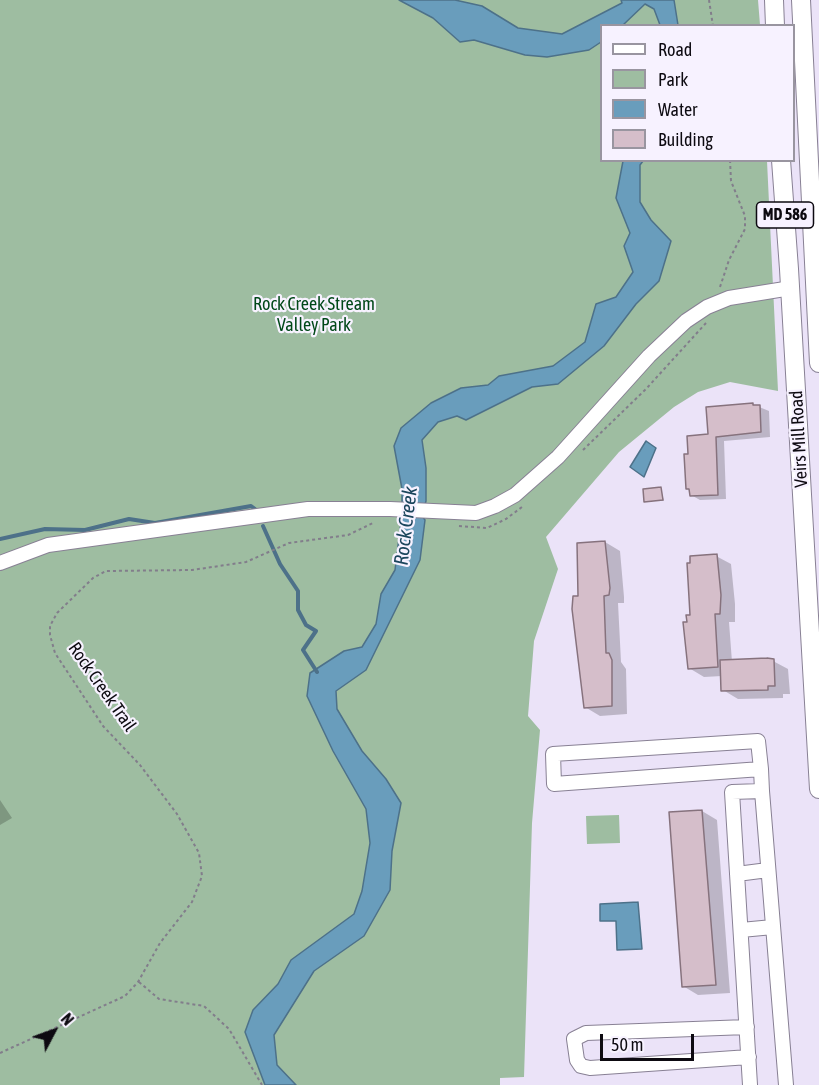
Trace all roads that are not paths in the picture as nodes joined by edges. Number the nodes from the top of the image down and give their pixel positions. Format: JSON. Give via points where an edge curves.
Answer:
{"nodes":[{"id":1,"x":774,"y":0,"type":"edge"},
{"id":2,"x":801,"y":0,"type":"edge"},
{"id":3,"x":776,"y":24,"type":"edge"},
{"id":4,"x":781,"y":162,"type":"edge"},
{"id":5,"x":814,"y":267,"type":"junction"},
{"id":6,"x":789,"y":269,"type":"junction"},
{"id":7,"x":790,"y":288,"type":"junction"},
{"id":8,"x":819,"y":363,"type":"edge"},
{"id":9,"x":0,"y":563,"type":"edge"},
{"id":10,"x":761,"y":769,"type":"junction"},
{"id":11,"x":730,"y":771,"type":"junction"},
{"id":12,"x":819,"y":789,"type":"edge"},
{"id":13,"x":762,"y":791,"type":"junction"},
{"id":14,"x":732,"y":792,"type":"junction"},
{"id":15,"x":768,"y":870,"type":"junction"},
{"id":16,"x":737,"y":874,"type":"junction"},
{"id":17,"x":773,"y":927,"type":"junction"},
{"id":18,"x":741,"y":930,"type":"junction"},
{"id":19,"x":747,"y":1027,"type":"junction"},
{"id":20,"x":749,"y":1057,"type":"junction"},
{"id":21,"x":750,"y":1085,"type":"edge"},
{"id":22,"x":786,"y":1085,"type":"edge"}],
"edges":[{"from":1,"to":3,"type":"main road"},
{"from":2,"to":5,"type":"main road","number":"MD 586"},
{"from":4,"to":6,"type":"main road","name":"Veirs Mill Road","number":"MD 586"},
{"from":5,"to":6,"type":"main road"},
{"from":5,"to":8,"type":"main road","number":"MD 586"},
{"from":6,"to":7,"type":"main road","name":"Veirs Mill Road","number":"MD 586"},
{"from":7,"to":9,"type":"lane","via":[[729,298],[686,321],[649,356],[558,458],[515,495],[476,513],[308,509],[48,545]]},
{"from":7,"to":12,"type":"main road","name":"Veirs Mill Road","number":"MD 586"},
{"from":10,"to":11,"type":"lane"},
{"from":10,"to":11,"type":"lane","via":[[758,741],[553,754],[554,784]]},
{"from":10,"to":13,"type":"lane"},
{"from":11,"to":14,"type":"lane"},
{"from":13,"to":14,"type":"lane"},
{"from":13,"to":15,"type":"lane"},
{"from":14,"to":16,"type":"lane"},
{"from":15,"to":16,"type":"lane"},
{"from":15,"to":17,"type":"lane"},
{"from":16,"to":18,"type":"lane"},
{"from":17,"to":18,"type":"lane"},
{"from":17,"to":22,"type":"lane"},
{"from":18,"to":19,"type":"lane"},
{"from":19,"to":20,"type":"lane"},
{"from":19,"to":20,"type":"lane","via":[[586,1034],[574,1039],[577,1059],[581,1066],[590,1068]]},
{"from":20,"to":21,"type":"lane"}]}
